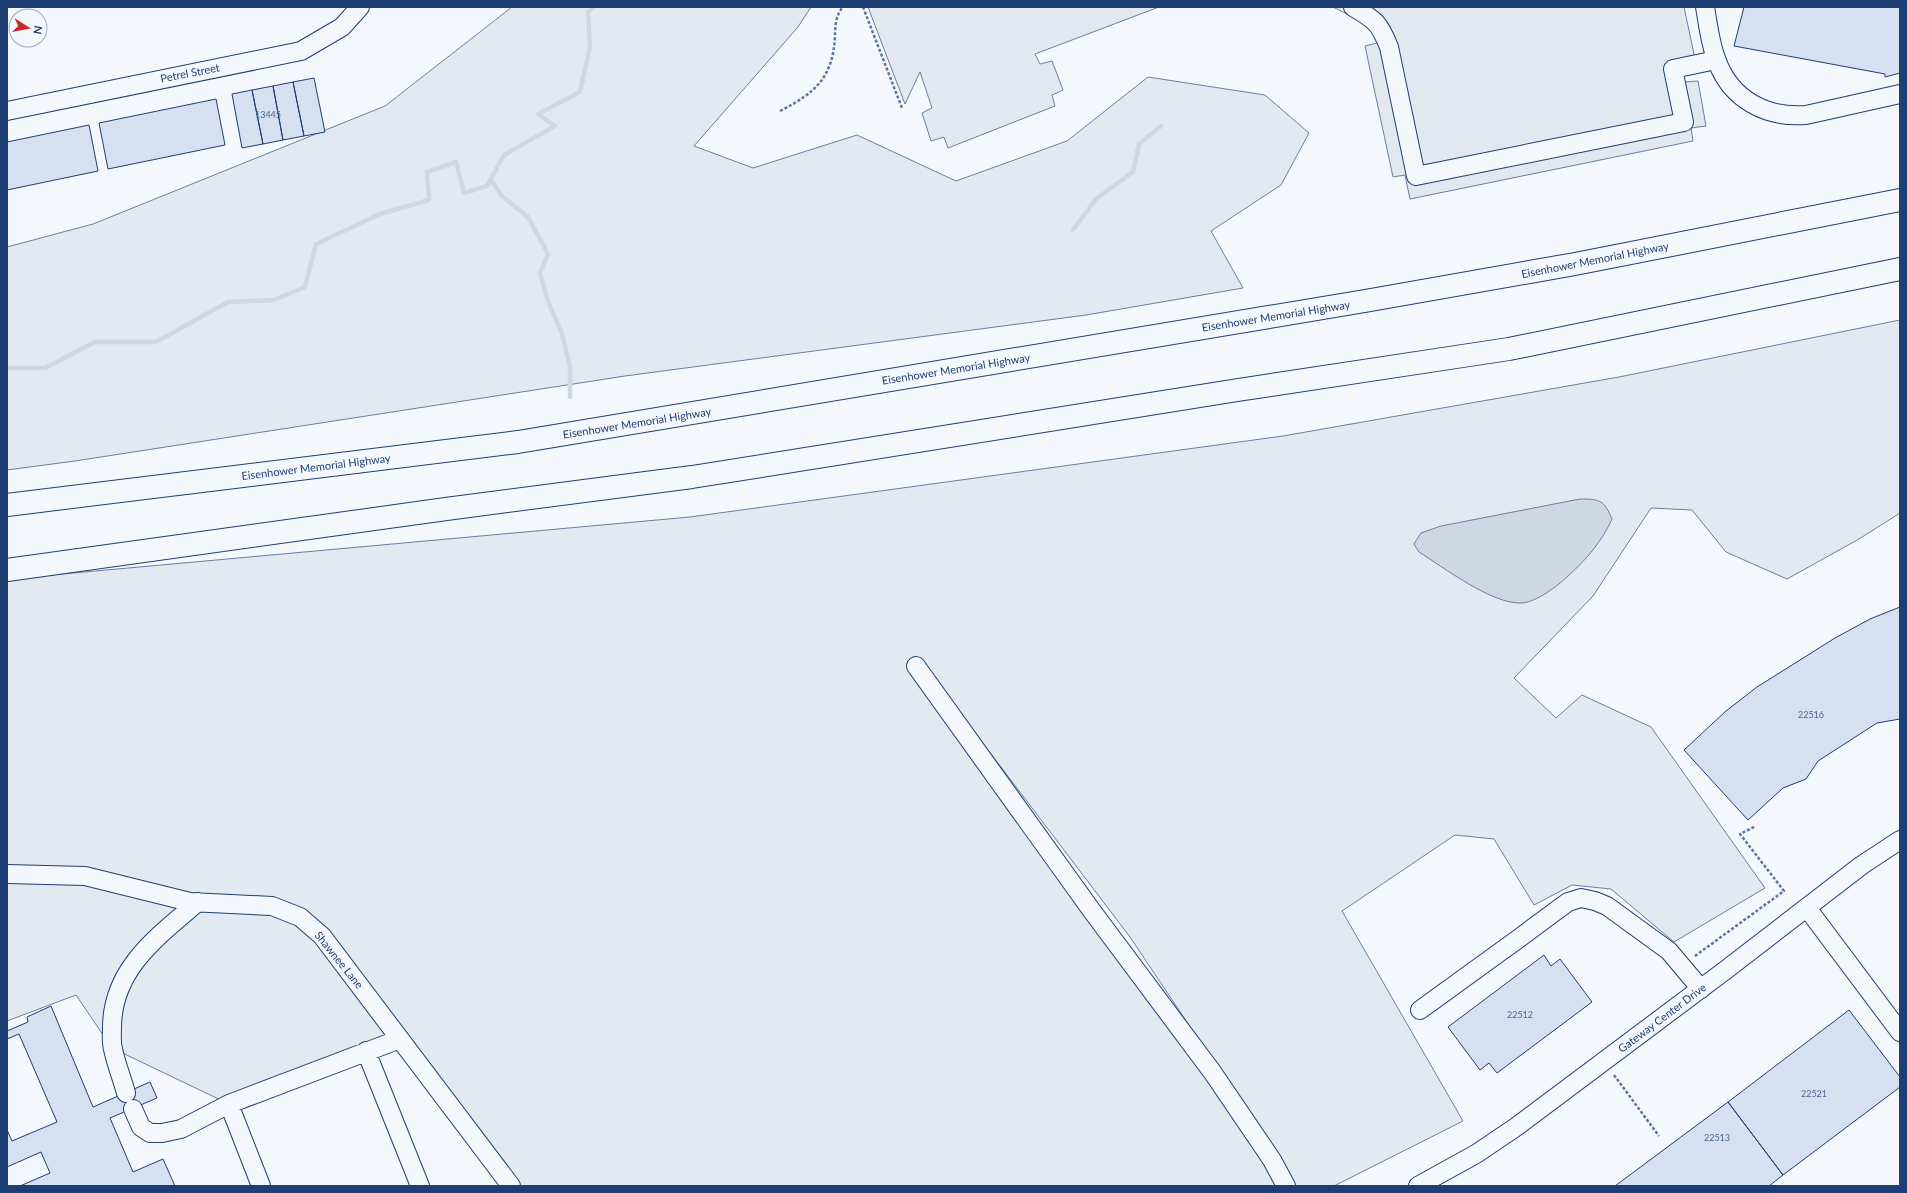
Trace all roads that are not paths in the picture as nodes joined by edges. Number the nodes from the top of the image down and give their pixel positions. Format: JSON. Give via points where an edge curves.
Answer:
{"nodes":[{"id":1,"x":360,"y":7,"type":"edge"},
{"id":2,"x":1353,"y":7,"type":"edge"},
{"id":3,"x":1705,"y":7,"type":"edge"},
{"id":4,"x":1716,"y":60,"type":"junction"},
{"id":5,"x":1900,"y":94,"type":"edge"},
{"id":6,"x":7,"y":111,"type":"edge"},
{"id":7,"x":1900,"y":200,"type":"edge"},
{"id":8,"x":1900,"y":269,"type":"edge"},
{"id":9,"x":7,"y":505,"type":"edge"},
{"id":10,"x":7,"y":570,"type":"edge"},
{"id":11,"x":916,"y":666,"type":"dead end"},
{"id":12,"x":1900,"y":840,"type":"edge"},
{"id":13,"x":7,"y":874,"type":"edge"},
{"id":14,"x":198,"y":902,"type":"junction"},
{"id":15,"x":1807,"y":908,"type":"junction"},
{"id":16,"x":1702,"y":988,"type":"junction"},
{"id":17,"x":1420,"y":1010,"type":"dead end"},
{"id":18,"x":1900,"y":1032,"type":"edge"},
{"id":19,"x":400,"y":1038,"type":"junction"},
{"id":20,"x":366,"y":1051,"type":"junction"},
{"id":21,"x":229,"y":1104,"type":"junction"},
{"id":22,"x":261,"y":1186,"type":"edge"},
{"id":23,"x":420,"y":1186,"type":"edge"},
{"id":24,"x":511,"y":1186,"type":"edge"},
{"id":25,"x":1286,"y":1186,"type":"edge"},
{"id":26,"x":1418,"y":1186,"type":"edge"}],
"edges":[{"from":1,"to":6,"type":"street","name":"Petrel Street","via":[[342,27],[301,51]]},
{"from":2,"to":4,"type":"street","via":[[1375,20],[1389,47],[1416,176],[1684,122],[1674,69]]},
{"from":3,"to":4,"type":"street"},
{"from":4,"to":5,"type":"street","via":[[1725,78],[1739,94],[1757,107],[1773,113],[1806,115]]},
{"from":7,"to":9,"type":"highway","name":"Eisenhower Memorial Highway","via":[[1575,264],[1373,300],[518,442]]},
{"from":8,"to":10,"type":"highway","via":[[1509,349],[700,476]]},
{"from":11,"to":25,"type":"street","via":[[1092,910],[1213,1072],[1272,1160]]},
{"from":12,"to":15,"type":"street","name":"Gateway Center Drive","via":[[1862,865]]},
{"from":13,"to":14,"type":"street","name":"Shawnee Lane","via":[[85,876]]},
{"from":14,"to":19,"type":"street","name":"Shawnee Lane","via":[[272,906],[300,917],[322,936]]},
{"from":14,"to":21,"type":"street","via":[[158,936],[132,965],[117,991],[112,1016],[112,1048],[141,1127],[150,1133],[181,1129]]},
{"from":15,"to":16,"type":"street","name":"Gateway Center Drive"},
{"from":15,"to":18,"type":"street"},
{"from":16,"to":17,"type":"street","via":[[1668,951],[1607,906],[1581,898],[1568,902]]},
{"from":16,"to":26,"type":"street","name":"Gateway Center Drive","via":[[1476,1154]]},
{"from":19,"to":20,"type":"street"},
{"from":19,"to":24,"type":"street","name":"Shawnee Lane"},
{"from":20,"to":21,"type":"street"},
{"from":20,"to":23,"type":"street"},
{"from":21,"to":22,"type":"street"}]}
